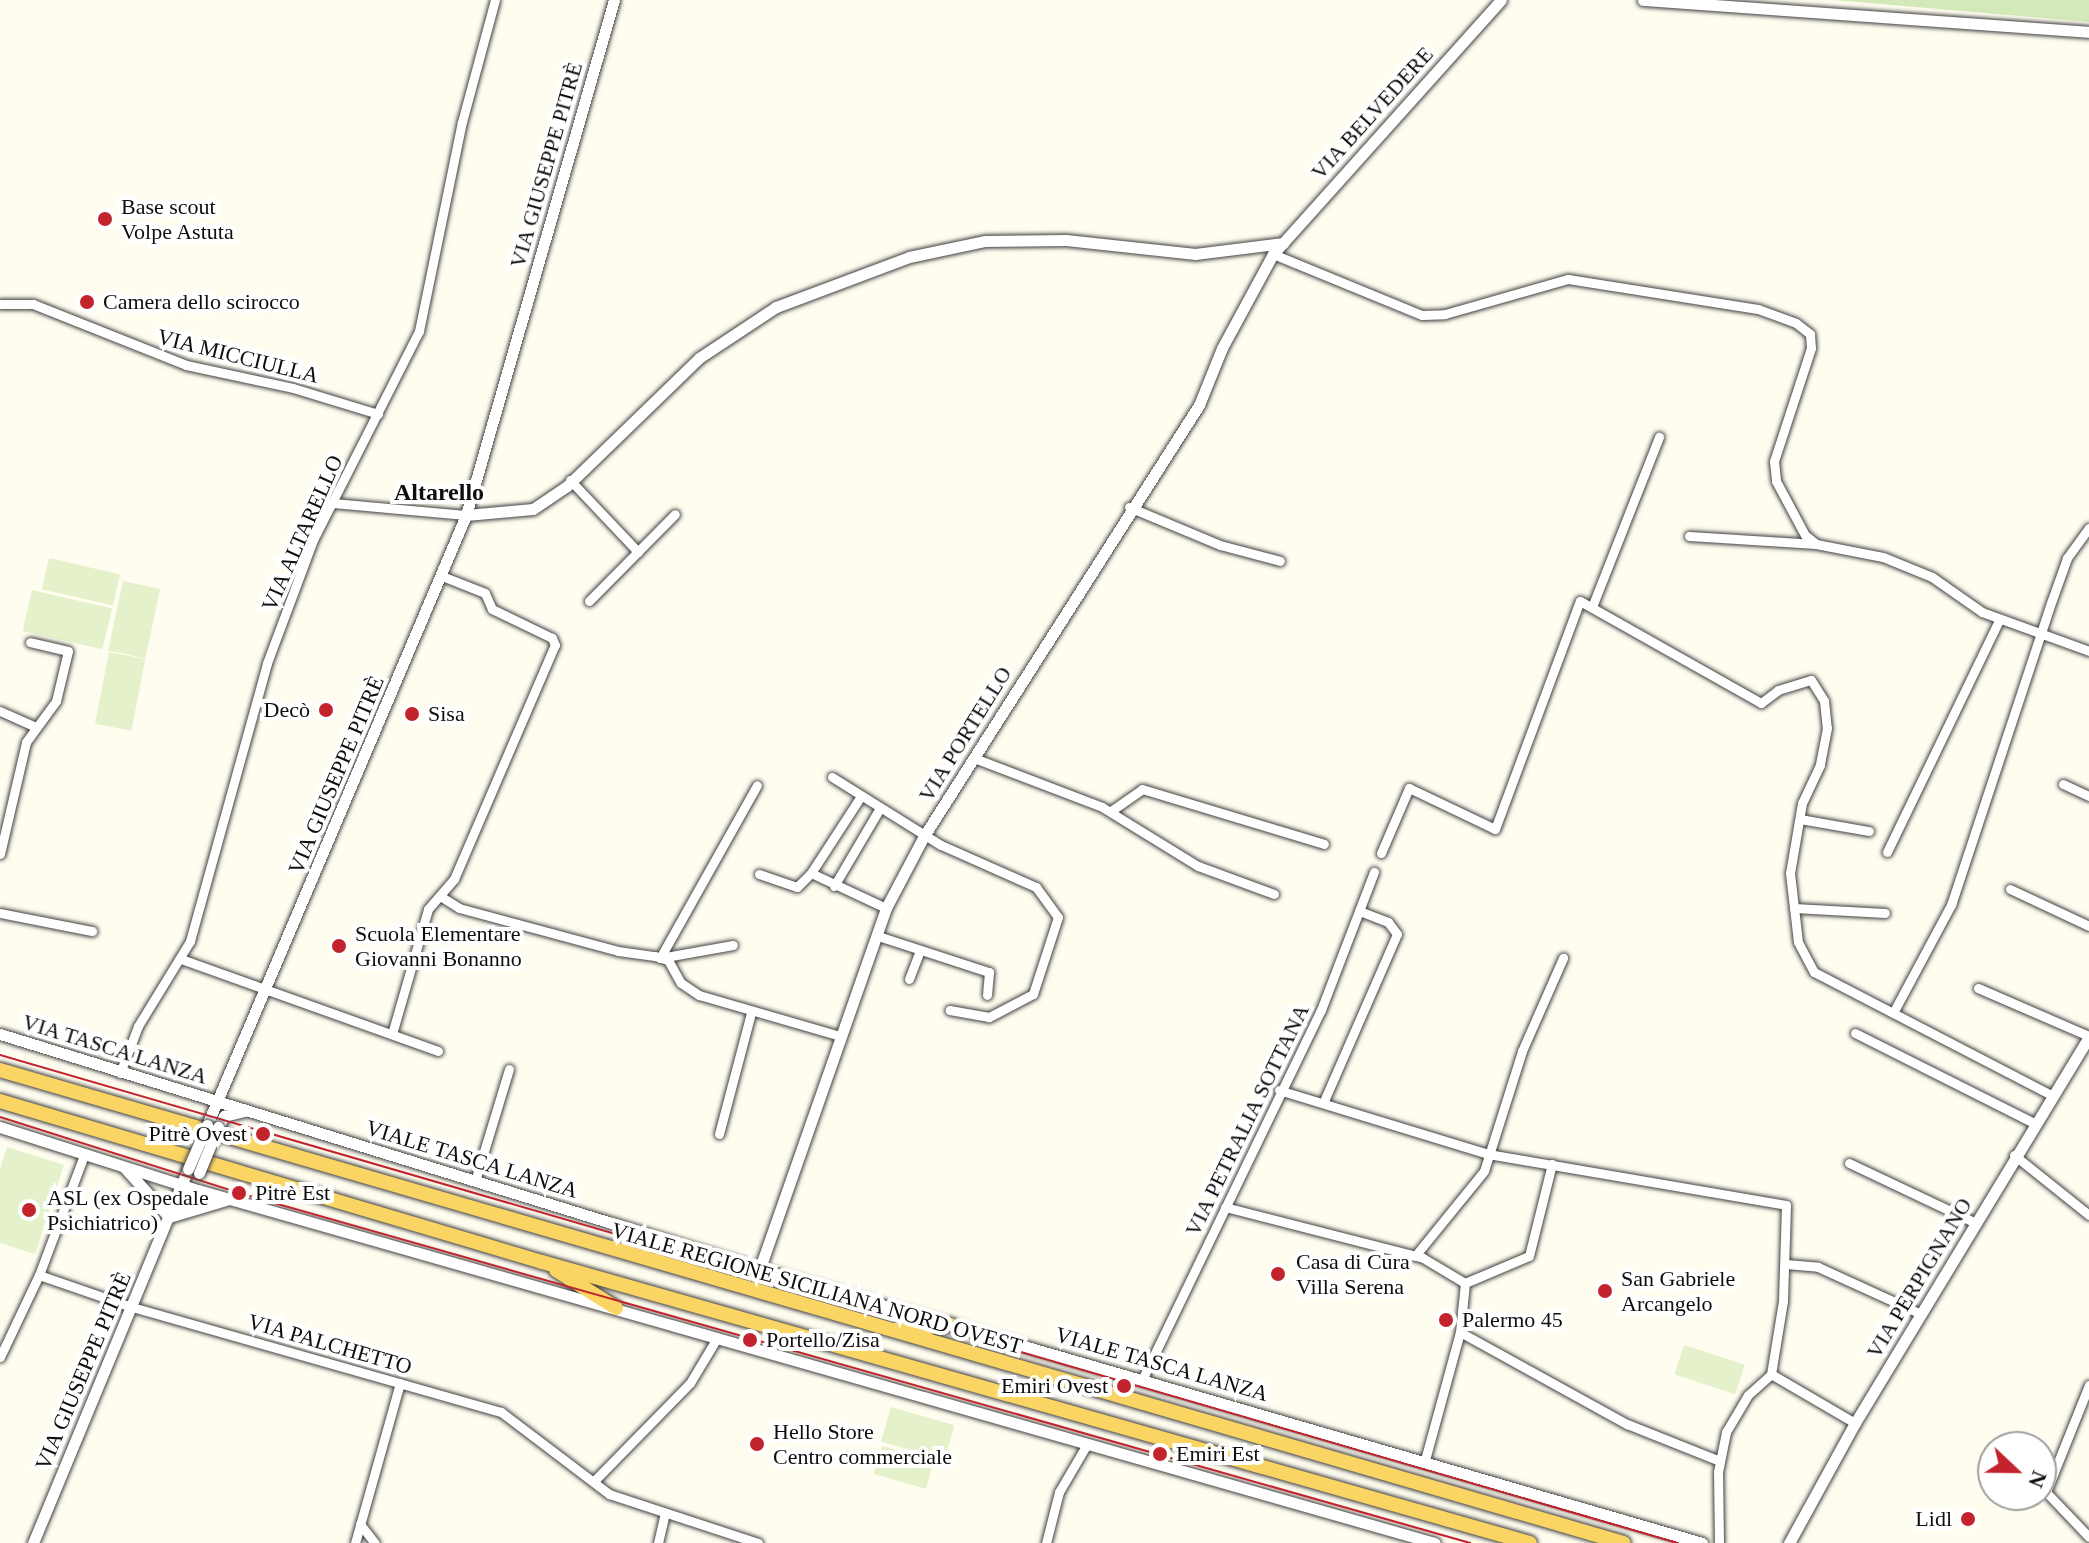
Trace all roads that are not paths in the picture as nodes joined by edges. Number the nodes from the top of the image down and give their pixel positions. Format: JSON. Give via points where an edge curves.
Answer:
{"nodes":[{"id":1,"x":495,"y":0,"type":"edge"},
{"id":2,"x":614,"y":0,"type":"edge"},
{"id":3,"x":1501,"y":0,"type":"edge"},
{"id":4,"x":1643,"y":0,"type":"edge"},
{"id":5,"x":2089,"y":32,"type":"edge"},
{"id":6,"x":1283,"y":243,"type":"junction"},
{"id":7,"x":1273,"y":254,"type":"junction"},
{"id":8,"x":0,"y":304,"type":"edge"},
{"id":9,"x":378,"y":414,"type":"junction"},
{"id":10,"x":1659,"y":437,"type":"dead end"},
{"id":11,"x":570,"y":480,"type":"junction"},
{"id":12,"x":332,"y":503,"type":"junction"},
{"id":13,"x":1129,"y":507,"type":"junction"},
{"id":14,"x":675,"y":514,"type":"dead end"},
{"id":15,"x":466,"y":515,"type":"junction"},
{"id":16,"x":2089,"y":528,"type":"edge"},
{"id":17,"x":1689,"y":536,"type":"dead end"},
{"id":18,"x":1816,"y":544,"type":"junction"},
{"id":19,"x":638,"y":552,"type":"junction"},
{"id":20,"x":1280,"y":561,"type":"dead end"},
{"id":21,"x":442,"y":576,"type":"junction"},
{"id":22,"x":589,"y":601,"type":"dead end"},
{"id":23,"x":1592,"y":607,"type":"junction"},
{"id":24,"x":1999,"y":620,"type":"junction"},
{"id":25,"x":2041,"y":636,"type":"junction"},
{"id":26,"x":30,"y":642,"type":"dead end"},
{"id":27,"x":2089,"y":651,"type":"edge"},
{"id":28,"x":0,"y":711,"type":"edge"},
{"id":29,"x":36,"y":727,"type":"junction"},
{"id":30,"x":974,"y":758,"type":"junction"},
{"id":31,"x":832,"y":777,"type":"dead end"},
{"id":32,"x":2063,"y":784,"type":"dead end"},
{"id":33,"x":757,"y":785,"type":"dead end"},
{"id":34,"x":861,"y":796,"type":"junction"},
{"id":35,"x":2089,"y":796,"type":"edge"},
{"id":36,"x":880,"y":808,"type":"junction"},
{"id":37,"x":1111,"y":811,"type":"junction"},
{"id":38,"x":1800,"y":819,"type":"junction"},
{"id":39,"x":1869,"y":831,"type":"dead end"},
{"id":40,"x":924,"y":836,"type":"junction"},
{"id":41,"x":1324,"y":844,"type":"dead end"},
{"id":42,"x":1887,"y":852,"type":"dead end"},
{"id":43,"x":1381,"y":853,"type":"dead end"},
{"id":44,"x":0,"y":854,"type":"edge"},
{"id":45,"x":1374,"y":872,"type":"dead end"},
{"id":46,"x":811,"y":873,"type":"junction"},
{"id":47,"x":759,"y":874,"type":"dead end"},
{"id":48,"x":834,"y":886,"type":"junction"},
{"id":49,"x":2010,"y":889,"type":"dead end"},
{"id":50,"x":1274,"y":894,"type":"dead end"},
{"id":51,"x":440,"y":896,"type":"junction"},
{"id":52,"x":886,"y":908,"type":"junction"},
{"id":53,"x":1794,"y":908,"type":"junction"},
{"id":54,"x":1359,"y":911,"type":"junction"},
{"id":55,"x":0,"y":913,"type":"edge"},
{"id":56,"x":1885,"y":913,"type":"dead end"},
{"id":57,"x":2089,"y":926,"type":"edge"},
{"id":58,"x":92,"y":931,"type":"dead end"},
{"id":59,"x":882,"y":938,"type":"junction"},
{"id":60,"x":733,"y":945,"type":"dead end"},
{"id":61,"x":919,"y":953,"type":"junction"},
{"id":62,"x":1563,"y":958,"type":"dead end"},
{"id":63,"x":181,"y":959,"type":"junction"},
{"id":64,"x":664,"y":959,"type":"junction"},
{"id":65,"x":909,"y":979,"type":"dead end"},
{"id":66,"x":1978,"y":988,"type":"dead end"},
{"id":67,"x":268,"y":989,"type":"junction"},
{"id":68,"x":987,"y":995,"type":"dead end"},
{"id":69,"x":950,"y":1010,"type":"dead end"},
{"id":70,"x":751,"y":1013,"type":"junction"},
{"id":71,"x":1893,"y":1013,"type":"junction"},
{"id":72,"x":1855,"y":1033,"type":"dead end"},
{"id":73,"x":0,"y":1034,"type":"edge"},
{"id":74,"x":392,"y":1034,"type":"junction"},
{"id":75,"x":840,"y":1036,"type":"junction"},
{"id":76,"x":2089,"y":1036,"type":"edge"},
{"id":77,"x":438,"y":1051,"type":"dead end"},
{"id":78,"x":509,"y":1069,"type":"dead end"},
{"id":79,"x":0,"y":1070,"type":"edge"},
{"id":80,"x":120,"y":1073,"type":"junction"},
{"id":81,"x":1279,"y":1090,"type":"junction"},
{"id":82,"x":2051,"y":1095,"type":"junction"},
{"id":83,"x":0,"y":1101,"type":"edge"},
{"id":84,"x":1324,"y":1101,"type":"junction"},
{"id":85,"x":218,"y":1102,"type":"junction"},
{"id":86,"x":245,"y":1111,"type":"junction"},
{"id":87,"x":2034,"y":1123,"type":"junction"},
{"id":88,"x":212,"y":1126,"type":"junction"},
{"id":89,"x":0,"y":1127,"type":"edge"},
{"id":90,"x":719,"y":1134,"type":"dead end"},
{"id":91,"x":1488,"y":1154,"type":"junction"},
{"id":92,"x":84,"y":1155,"type":"junction"},
{"id":93,"x":2014,"y":1155,"type":"junction"},
{"id":94,"x":1849,"y":1163,"type":"dead end"},
{"id":95,"x":1552,"y":1164,"type":"junction"},
{"id":96,"x":123,"y":1167,"type":"junction"},
{"id":97,"x":194,"y":1171,"type":"junction"},
{"id":98,"x":475,"y":1181,"type":"junction"},
{"id":99,"x":182,"y":1185,"type":"junction"},
{"id":100,"x":198,"y":1190,"type":"junction"},
{"id":101,"x":230,"y":1199,"type":"junction"},
{"id":102,"x":1225,"y":1207,"type":"junction"},
{"id":103,"x":2089,"y":1215,"type":"edge"},
{"id":104,"x":169,"y":1217,"type":"junction"},
{"id":105,"x":1976,"y":1223,"type":"junction"},
{"id":106,"x":1415,"y":1256,"type":"junction"},
{"id":107,"x":542,"y":1262,"type":"junction"},
{"id":108,"x":1786,"y":1264,"type":"junction"},
{"id":109,"x":760,"y":1268,"type":"junction"},
{"id":110,"x":39,"y":1275,"type":"junction"},
{"id":111,"x":1465,"y":1283,"type":"junction"},
{"id":112,"x":132,"y":1307,"type":"junction"},
{"id":113,"x":616,"y":1308,"type":"junction"},
{"id":114,"x":1921,"y":1314,"type":"junction"},
{"id":115,"x":951,"y":1325,"type":"junction"},
{"id":116,"x":886,"y":1331,"type":"junction"},
{"id":117,"x":1460,"y":1332,"type":"junction"},
{"id":118,"x":717,"y":1338,"type":"junction"},
{"id":119,"x":0,"y":1357,"type":"edge"},
{"id":120,"x":1771,"y":1374,"type":"junction"},
{"id":121,"x":1142,"y":1380,"type":"junction"},
{"id":122,"x":400,"y":1383,"type":"junction"},
{"id":123,"x":2089,"y":1385,"type":"edge"},
{"id":124,"x":1855,"y":1423,"type":"junction"},
{"id":125,"x":1087,"y":1444,"type":"junction"},
{"id":126,"x":1425,"y":1460,"type":"junction"},
{"id":127,"x":1720,"y":1461,"type":"junction"},
{"id":128,"x":594,"y":1481,"type":"junction"},
{"id":129,"x":665,"y":1513,"type":"junction"},
{"id":130,"x":360,"y":1524,"type":"junction"},
{"id":131,"x":2089,"y":1537,"type":"edge"},
{"id":132,"x":33,"y":1543,"type":"edge"},
{"id":133,"x":355,"y":1543,"type":"edge"},
{"id":134,"x":375,"y":1543,"type":"edge"},
{"id":135,"x":658,"y":1543,"type":"edge"},
{"id":136,"x":758,"y":1543,"type":"edge"},
{"id":137,"x":1046,"y":1543,"type":"edge"},
{"id":138,"x":1435,"y":1543,"type":"edge"},
{"id":139,"x":1530,"y":1543,"type":"edge"},
{"id":140,"x":1624,"y":1543,"type":"edge"},
{"id":141,"x":1702,"y":1543,"type":"edge"},
{"id":142,"x":1719,"y":1543,"type":"edge"},
{"id":143,"x":1789,"y":1543,"type":"edge"}],
"edges":[{"from":1,"to":9,"type":"street","name":"VIA ALTARELLO","via":[[458,137],[419,331]]},
{"from":2,"to":15,"type":"street","name":"VIA GIUSEPPE PITRÈ"},
{"from":3,"to":6,"type":"street","name":"VIA BELVEDERE"},
{"from":4,"to":5,"type":"street"},
{"from":6,"to":7,"type":"street","name":"VIA BELVEDERE"},
{"from":6,"to":11,"type":"street","via":[[1195,254],[1066,240],[985,241],[909,257],[776,307],[699,358]]},
{"from":7,"to":13,"type":"street","name":"VIA PORTELLO","via":[[1222,348],[1199,405]]},
{"from":7,"to":18,"type":"street","via":[[1422,315],[1445,314],[1568,279],[1758,309],[1796,323],[1810,334],[1811,348],[1774,461],[1776,481],[1805,535]]},
{"from":8,"to":9,"type":"street","name":"VIA MICCIULLA","via":[[33,304],[186,365],[293,388]]},
{"from":9,"to":12,"type":"street","name":"VIA ALTARELLO"},
{"from":10,"to":23,"type":"street"},
{"from":11,"to":15,"type":"street","via":[[533,509]]},
{"from":11,"to":19,"type":"street"},
{"from":12,"to":15,"type":"street"},
{"from":12,"to":63,"type":"street","name":"VIA ALTARELLO","via":[[267,663]]},
{"from":13,"to":20,"type":"street","via":[[1220,545]]},
{"from":13,"to":30,"type":"street","name":"VIA PORTELLO"},
{"from":14,"to":19,"type":"street"},
{"from":15,"to":21,"type":"street","name":"VIA GIUSEPPE PITRÈ"},
{"from":16,"to":25,"type":"street","via":[[2067,558]]},
{"from":17,"to":18,"type":"street"},
{"from":18,"to":24,"type":"street","via":[[1883,557],[1932,577]]},
{"from":19,"to":22,"type":"street"},
{"from":21,"to":51,"type":"street","via":[[485,593],[492,609],[555,642],[454,879]]},
{"from":21,"to":67,"type":"street","name":"VIA GIUSEPPE PITRÈ"},
{"from":23,"to":38,"type":"street","via":[[1761,703],[1778,690],[1811,680],[1824,701],[1827,728]]},
{"from":23,"to":43,"type":"street","via":[[1580,601],[1495,829],[1409,788]]},
{"from":24,"to":25,"type":"street"},
{"from":24,"to":42,"type":"street"},
{"from":25,"to":27,"type":"street"},
{"from":25,"to":71,"type":"street","via":[[1951,905]]},
{"from":26,"to":29,"type":"street","via":[[68,651],[56,701]]},
{"from":28,"to":29,"type":"street"},
{"from":29,"to":44,"type":"street","via":[[26,742]]},
{"from":30,"to":37,"type":"street"},
{"from":30,"to":40,"type":"street","name":"VIA PORTELLO"},
{"from":31,"to":34,"type":"street"},
{"from":32,"to":35,"type":"street"},
{"from":33,"to":64,"type":"street"},
{"from":34,"to":36,"type":"street"},
{"from":34,"to":46,"type":"street"},
{"from":36,"to":40,"type":"street"},
{"from":36,"to":48,"type":"street"},
{"from":37,"to":41,"type":"street","via":[[1142,789]]},
{"from":37,"to":50,"type":"street","via":[[1198,866]]},
{"from":38,"to":39,"type":"street"},
{"from":38,"to":53,"type":"street","via":[[1790,873]]},
{"from":40,"to":52,"type":"street","name":"VIA PORTELLO"},
{"from":40,"to":69,"type":"street","via":[[1036,887],[1058,917],[1033,994],[989,1017]]},
{"from":45,"to":54,"type":"street","name":"VIA PETRALIA SOTTANA"},
{"from":46,"to":47,"type":"street","via":[[797,887]]},
{"from":46,"to":48,"type":"street"},
{"from":48,"to":52,"type":"street"},
{"from":49,"to":57,"type":"street"},
{"from":51,"to":64,"type":"street","via":[[459,908]]},
{"from":51,"to":74,"type":"street","via":[[428,909]]},
{"from":52,"to":59,"type":"street","name":"VIA PORTELLO"},
{"from":53,"to":56,"type":"street"},
{"from":53,"to":71,"type":"street","via":[[1798,942],[1814,972]]},
{"from":54,"to":81,"type":"street","name":"VIA PETRALIA SOTTANA","via":[[1321,1010]]},
{"from":54,"to":84,"type":"street","via":[[1388,922],[1397,934]]},
{"from":55,"to":58,"type":"street"},
{"from":59,"to":61,"type":"street"},
{"from":59,"to":75,"type":"street","name":"VIA PORTELLO"},
{"from":60,"to":64,"type":"street"},
{"from":61,"to":65,"type":"street"},
{"from":61,"to":68,"type":"street","via":[[989,972]]},
{"from":62,"to":91,"type":"street","via":[[1522,1051]]},
{"from":63,"to":67,"type":"street"},
{"from":63,"to":80,"type":"street","name":"VIA ALTARELLO","via":[[138,1026]]},
{"from":64,"to":70,"type":"street","via":[[681,983],[699,995]]},
{"from":66,"to":76,"type":"street"},
{"from":67,"to":74,"type":"street"},
{"from":67,"to":85,"type":"street","name":"VIA GIUSEPPE PITRÈ"},
{"from":70,"to":75,"type":"street"},
{"from":70,"to":90,"type":"street"},
{"from":71,"to":82,"type":"street"},
{"from":72,"to":87,"type":"street"},
{"from":73,"to":80,"type":"street","name":"VIA TASCA LANZA"},
{"from":74,"to":77,"type":"street"},
{"from":75,"to":109,"type":"street","name":"VIA PORTELLO"},
{"from":76,"to":82,"type":"street","name":"VIA PERPIGNANO"},
{"from":78,"to":98,"type":"street"},
{"from":79,"to":116,"type":"main road","name":"VIALE REGIONE SICILIANA NORD OVEST"},
{"from":80,"to":85,"type":"street","name":"VIA TASCA LANZA"},
{"from":81,"to":84,"type":"street"},
{"from":81,"to":102,"type":"street","name":"VIA PETRALIA SOTTANA"},
{"from":82,"to":87,"type":"street","name":"VIA PERPIGNANO"},
{"from":83,"to":107,"type":"main road"},
{"from":84,"to":91,"type":"street"},
{"from":85,"to":86,"type":"street"},
{"from":85,"to":88,"type":"street","name":"VIA GIUSEPPE PITRÈ"},
{"from":86,"to":88,"type":"street","via":[[224,1116]]},
{"from":86,"to":98,"type":"street","name":"VIALE TASCA LANZA"},
{"from":87,"to":93,"type":"street","name":"VIA PERPIGNANO"},
{"from":88,"to":97,"type":"street","name":"VIA GIUSEPPE PITRÈ","bridge":true},
{"from":89,"to":92,"type":"street"},
{"from":91,"to":95,"type":"street"},
{"from":91,"to":106,"type":"street","via":[[1484,1171],[1458,1210]]},
{"from":92,"to":96,"type":"street"},
{"from":92,"to":110,"type":"street"},
{"from":93,"to":103,"type":"street"},
{"from":93,"to":105,"type":"street","name":"VIA PERPIGNANO"},
{"from":94,"to":105,"type":"street"},
{"from":95,"to":108,"type":"street","via":[[1786,1205]]},
{"from":95,"to":111,"type":"street","via":[[1529,1256]]},
{"from":96,"to":99,"type":"street"},
{"from":96,"to":104,"type":"street"},
{"from":97,"to":99,"type":"street","name":"VIA GIUSEPPE PITRÈ"},
{"from":97,"to":100,"type":"street","name":"VIA GIUSEPPE PITRÈ"},
{"from":98,"to":109,"type":"street","name":"VIALE TASCA LANZA"},
{"from":99,"to":100,"type":"street"},
{"from":99,"to":104,"type":"street","name":"VIA GIUSEPPE PITRÈ"},
{"from":100,"to":101,"type":"street"},
{"from":101,"to":104,"type":"street"},
{"from":101,"to":113,"type":"street"},
{"from":102,"to":106,"type":"street"},
{"from":102,"to":121,"type":"street","name":"VIA PETRALIA SOTTANA"},
{"from":104,"to":112,"type":"street","name":"VIA GIUSEPPE PITRÈ"},
{"from":105,"to":114,"type":"street","name":"VIA PERPIGNANO"},
{"from":106,"to":111,"type":"street"},
{"from":107,"to":113,"type":"main road"},
{"from":107,"to":139,"type":"main road"},
{"from":108,"to":114,"type":"street","via":[[1818,1267]]},
{"from":108,"to":120,"type":"street"},
{"from":109,"to":115,"type":"street","name":"VIALE TASCA LANZA"},
{"from":110,"to":112,"type":"street","name":"VIA PALCHETTO"},
{"from":110,"to":119,"type":"street"},
{"from":111,"to":117,"type":"street"},
{"from":112,"to":122,"type":"street","name":"VIA PALCHETTO"},
{"from":112,"to":132,"type":"street","name":"VIA GIUSEPPE PITRÈ"},
{"from":113,"to":118,"type":"street"},
{"from":114,"to":124,"type":"street","name":"VIA PERPIGNANO"},
{"from":115,"to":116,"type":"main road"},
{"from":115,"to":121,"type":"street","name":"VIALE TASCA LANZA"},
{"from":116,"to":140,"type":"main road","name":"VIALE REGIONE SICILIANA NORD OVEST"},
{"from":117,"to":126,"type":"street"},
{"from":117,"to":127,"type":"street","via":[[1627,1424]]},
{"from":118,"to":125,"type":"street"},
{"from":118,"to":128,"type":"street","via":[[690,1383]]},
{"from":120,"to":124,"type":"street"},
{"from":120,"to":127,"type":"street","via":[[1748,1395],[1726,1432]]},
{"from":121,"to":126,"type":"street","name":"VIALE TASCA LANZA"},
{"from":122,"to":128,"type":"street","name":"VIA PALCHETTO","via":[[501,1412]]},
{"from":122,"to":130,"type":"street"},
{"from":123,"to":131,"type":"street","via":[[2046,1492]]},
{"from":124,"to":143,"type":"street","name":"VIA PERPIGNANO"},
{"from":125,"to":137,"type":"street","via":[[1064,1479]]},
{"from":125,"to":138,"type":"street"},
{"from":126,"to":141,"type":"street"},
{"from":127,"to":142,"type":"street"},
{"from":128,"to":129,"type":"street","name":"VIA PALCHETTO","via":[[609,1494]]},
{"from":129,"to":135,"type":"street"},
{"from":129,"to":136,"type":"street","name":"VIA PALCHETTO"},
{"from":130,"to":133,"type":"street"},
{"from":130,"to":134,"type":"street"}]}
